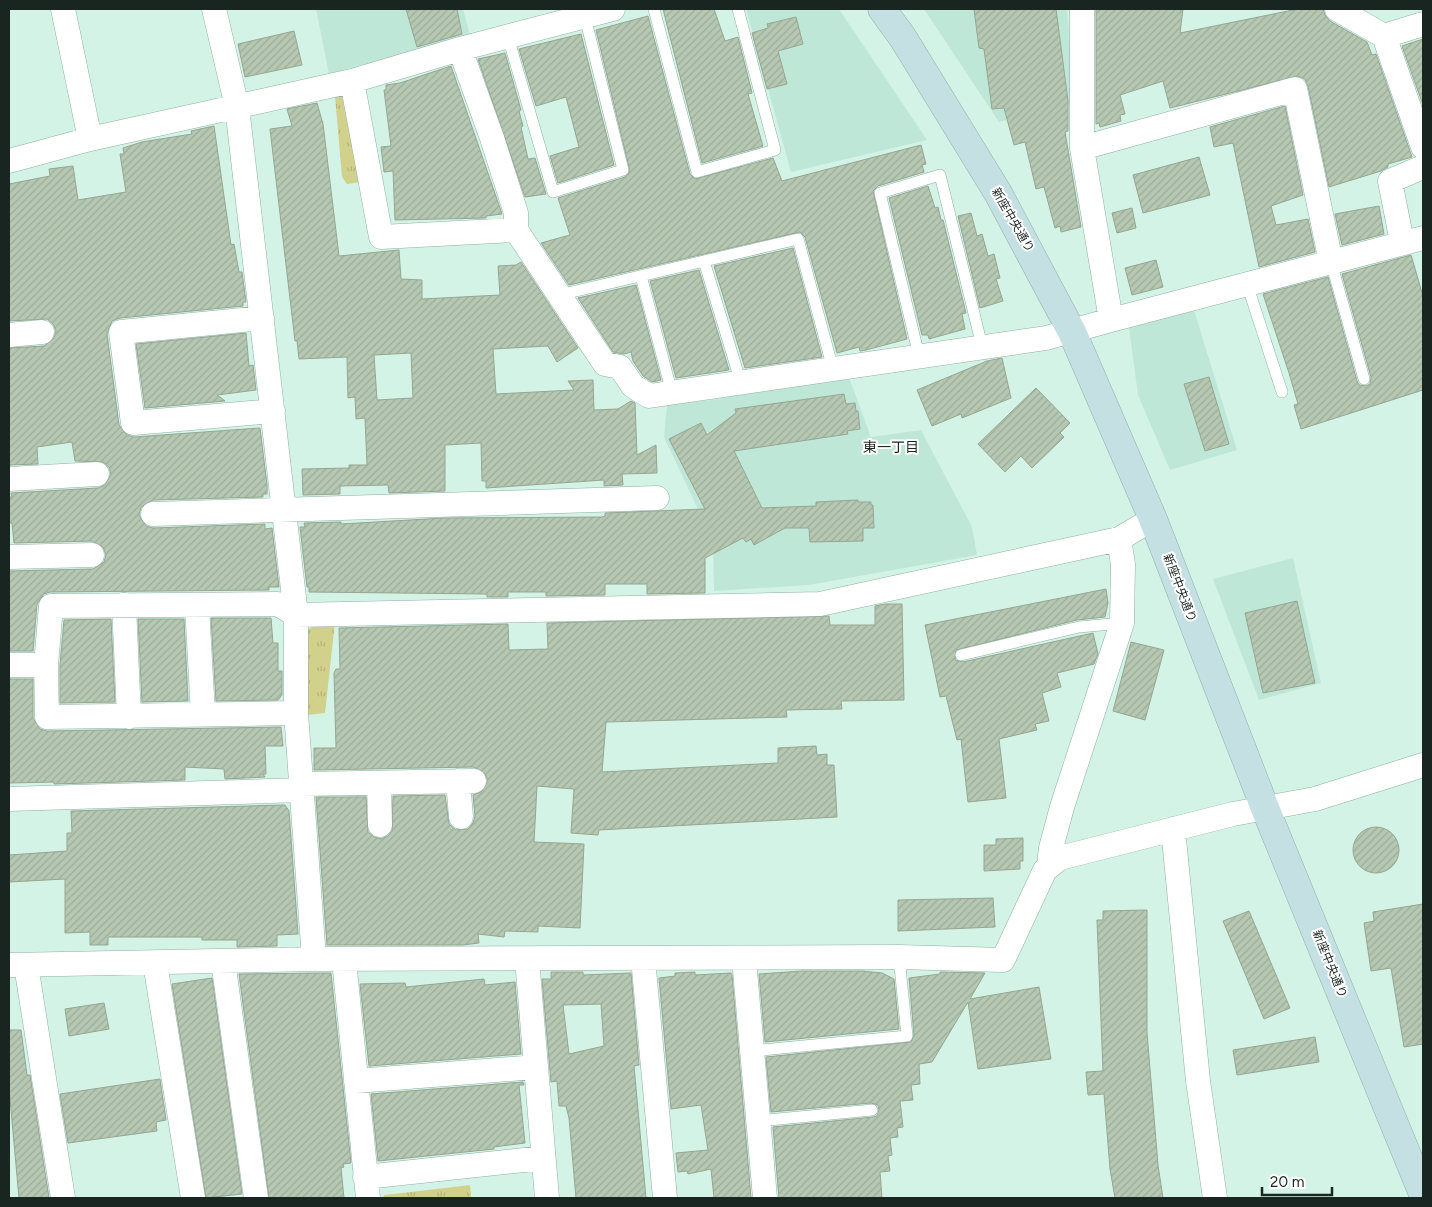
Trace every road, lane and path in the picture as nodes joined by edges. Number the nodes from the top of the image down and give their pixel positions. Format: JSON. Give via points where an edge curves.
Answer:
{"nodes":[{"id":1,"x":63,"y":9,"type":"edge"},
{"id":2,"x":214,"y":9,"type":"edge"},
{"id":3,"x":613,"y":9,"type":"edge"},
{"id":4,"x":654,"y":9,"type":"edge"},
{"id":5,"x":738,"y":9,"type":"edge"},
{"id":6,"x":882,"y":9,"type":"edge"},
{"id":7,"x":1082,"y":9,"type":"edge"},
{"id":8,"x":1338,"y":9,"type":"edge"},
{"id":9,"x":585,"y":16,"type":"junction"},
{"id":10,"x":1423,"y":24,"type":"edge"},
{"id":11,"x":1384,"y":36,"type":"junction"},
{"id":12,"x":508,"y":37,"type":"junction"},
{"id":13,"x":460,"y":49,"type":"junction"},
{"id":14,"x":352,"y":81,"type":"junction"},
{"id":15,"x":238,"y":108,"type":"junction"},
{"id":16,"x":90,"y":139,"type":"junction"},
{"id":17,"x":1423,"y":147,"type":"edge"},
{"id":18,"x":1082,"y":148,"type":"junction"},
{"id":19,"x":9,"y":161,"type":"edge"},
{"id":20,"x":1423,"y":167,"type":"edge"},
{"id":21,"x":516,"y":230,"type":"junction"},
{"id":22,"x":1413,"y":240,"type":"edge"},
{"id":23,"x":704,"y":262,"type":"junction"},
{"id":24,"x":1331,"y":262,"type":"junction"},
{"id":25,"x":641,"y":276,"type":"junction"},
{"id":26,"x":1247,"y":284,"type":"junction"},
{"id":27,"x":559,"y":295,"type":"junction"},
{"id":28,"x":262,"y":318,"type":"junction"},
{"id":29,"x":1110,"y":320,"type":"junction"},
{"id":30,"x":42,"y":332,"type":"dead end"},
{"id":31,"x":1072,"y":332,"type":"junction"},
{"id":32,"x":9,"y":335,"type":"edge"},
{"id":33,"x":982,"y":346,"type":"junction"},
{"id":34,"x":919,"y":356,"type":"junction"},
{"id":35,"x":833,"y":368,"type":"junction"},
{"id":36,"x":1364,"y":379,"type":"dead end"},
{"id":37,"x":741,"y":383,"type":"junction"},
{"id":38,"x":1282,"y":392,"type":"dead end"},
{"id":39,"x":672,"y":393,"type":"junction"},
{"id":40,"x":273,"y":411,"type":"junction"},
{"id":41,"x":98,"y":474,"type":"dead end"},
{"id":42,"x":9,"y":478,"type":"edge"},
{"id":43,"x":657,"y":498,"type":"dead end"},
{"id":44,"x":284,"y":508,"type":"junction"},
{"id":45,"x":153,"y":514,"type":"dead end"},
{"id":46,"x":1153,"y":519,"type":"junction"},
{"id":47,"x":1119,"y":539,"type":"junction"},
{"id":48,"x":92,"y":555,"type":"dead end"},
{"id":49,"x":9,"y":556,"type":"edge"},
{"id":50,"x":124,"y":605,"type":"junction"},
{"id":51,"x":197,"y":606,"type":"junction"},
{"id":52,"x":296,"y":615,"type":"junction"},
{"id":53,"x":1122,"y":623,"type":"junction"},
{"id":54,"x":961,"y":655,"type":"dead end"},
{"id":55,"x":9,"y":665,"type":"edge"},
{"id":56,"x":46,"y":665,"type":"junction"},
{"id":57,"x":296,"y":713,"type":"junction"},
{"id":58,"x":203,"y":714,"type":"junction"},
{"id":59,"x":129,"y":717,"type":"junction"},
{"id":60,"x":1423,"y":765,"type":"edge"},
{"id":61,"x":379,"y":782,"type":"junction"},
{"id":62,"x":301,"y":787,"type":"junction"},
{"id":63,"x":9,"y":800,"type":"edge"},
{"id":64,"x":1265,"y":808,"type":"junction"},
{"id":65,"x":461,"y":817,"type":"dead end"},
{"id":66,"x":380,"y":825,"type":"dead end"},
{"id":67,"x":1173,"y":829,"type":"junction"},
{"id":68,"x":1049,"y":865,"type":"junction"},
{"id":69,"x":643,"y":958,"type":"junction"},
{"id":70,"x":899,"y":958,"type":"junction"},
{"id":71,"x":314,"y":959,"type":"junction"},
{"id":72,"x":527,"y":959,"type":"junction"},
{"id":73,"x":744,"y":959,"type":"junction"},
{"id":74,"x":344,"y":960,"type":"junction"},
{"id":75,"x":223,"y":961,"type":"junction"},
{"id":76,"x":155,"y":963,"type":"junction"},
{"id":77,"x":17,"y":965,"type":"edge"},
{"id":78,"x":752,"y":1051,"type":"junction"},
{"id":79,"x":536,"y":1067,"type":"junction"},
{"id":80,"x":356,"y":1081,"type":"junction"},
{"id":81,"x":872,"y":1110,"type":"dead end"},
{"id":82,"x":758,"y":1121,"type":"junction"},
{"id":83,"x":543,"y":1158,"type":"junction"},
{"id":84,"x":366,"y":1188,"type":"edge"},
{"id":85,"x":1423,"y":1194,"type":"edge"},
{"id":86,"x":63,"y":1198,"type":"edge"},
{"id":87,"x":193,"y":1198,"type":"edge"},
{"id":88,"x":256,"y":1198,"type":"edge"},
{"id":89,"x":546,"y":1198,"type":"edge"},
{"id":90,"x":665,"y":1198,"type":"edge"},
{"id":91,"x":765,"y":1198,"type":"edge"},
{"id":92,"x":1215,"y":1198,"type":"edge"}],
"edges":[{"from":1,"to":16,"type":"street"},
{"from":2,"to":15,"type":"street"},
{"from":3,"to":9,"type":"street"},
{"from":4,"to":5,"type":"lane","via":[[697,172],[775,150]]},
{"from":6,"to":31,"type":"street","name":"新座中央通り","via":[[998,193]]},
{"from":7,"to":18,"type":"street"},
{"from":8,"to":11,"type":"street"},
{"from":9,"to":12,"type":"street"},
{"from":9,"to":12,"type":"lane","via":[[623,170],[553,192]]},
{"from":10,"to":11,"type":"street"},
{"from":11,"to":17,"type":"street"},
{"from":12,"to":13,"type":"street"},
{"from":13,"to":14,"type":"street"},
{"from":13,"to":21,"type":"street","via":[[516,213]]},
{"from":14,"to":15,"type":"street"},
{"from":14,"to":21,"type":"street","via":[[381,237]]},
{"from":15,"to":16,"type":"street"},
{"from":15,"to":28,"type":"street"},
{"from":16,"to":19,"type":"street"},
{"from":18,"to":24,"type":"street","via":[[1295,89]]},
{"from":18,"to":29,"type":"street"},
{"from":20,"to":22,"type":"street","via":[[1390,181]]},
{"from":21,"to":27,"type":"street"},
{"from":22,"to":24,"type":"street"},
{"from":23,"to":25,"type":"lane"},
{"from":23,"to":35,"type":"lane","via":[[798,240]]},
{"from":23,"to":37,"type":"lane"},
{"from":24,"to":26,"type":"street"},
{"from":24,"to":36,"type":"lane"},
{"from":25,"to":27,"type":"lane"},
{"from":25,"to":39,"type":"lane"},
{"from":26,"to":29,"type":"street"},
{"from":26,"to":38,"type":"lane"},
{"from":27,"to":39,"type":"street","via":[[605,364],[620,367],[633,386],[649,396]]},
{"from":28,"to":40,"type":"street"},
{"from":28,"to":40,"type":"street","via":[[122,332],[133,423]]},
{"from":29,"to":31,"type":"street"},
{"from":30,"to":32,"type":"street"},
{"from":31,"to":33,"type":"street"},
{"from":31,"to":46,"type":"street","name":"新座中央通り"},
{"from":33,"to":34,"type":"street"},
{"from":33,"to":34,"type":"lane","via":[[940,175],[880,192]]},
{"from":34,"to":35,"type":"street"},
{"from":35,"to":37,"type":"street"},
{"from":37,"to":39,"type":"street"},
{"from":40,"to":44,"type":"street"},
{"from":41,"to":42,"type":"street"},
{"from":43,"to":44,"type":"street"},
{"from":44,"to":45,"type":"street"},
{"from":44,"to":52,"type":"street"},
{"from":46,"to":47,"type":"street"},
{"from":46,"to":64,"type":"street","name":"新座中央通り"},
{"from":47,"to":52,"type":"street","via":[[820,604]]},
{"from":47,"to":53,"type":"street","via":[[1123,564]]},
{"from":48,"to":49,"type":"street"},
{"from":50,"to":51,"type":"street"},
{"from":50,"to":56,"type":"street","via":[[51,606]]},
{"from":50,"to":59,"type":"street"},
{"from":51,"to":52,"type":"street","via":[[278,604]]},
{"from":51,"to":58,"type":"street"},
{"from":52,"to":57,"type":"street"},
{"from":53,"to":54,"type":"lane","via":[[1079,627]]},
{"from":53,"to":68,"type":"street","via":[[1062,807]]},
{"from":55,"to":56,"type":"street"},
{"from":56,"to":59,"type":"street","via":[[47,718]]},
{"from":57,"to":58,"type":"street"},
{"from":57,"to":62,"type":"street"},
{"from":58,"to":59,"type":"street"},
{"from":60,"to":64,"type":"street","via":[[1315,799]]},
{"from":61,"to":62,"type":"street"},
{"from":61,"to":65,"type":"street","via":[[466,781]]},
{"from":61,"to":66,"type":"street"},
{"from":62,"to":63,"type":"street"},
{"from":62,"to":71,"type":"street"},
{"from":64,"to":67,"type":"street"},
{"from":64,"to":85,"type":"street","name":"新座中央通り"},
{"from":67,"to":68,"type":"street","via":[[1060,858]]},
{"from":67,"to":92,"type":"street","via":[[1198,1081]]},
{"from":68,"to":70,"type":"street","via":[[1003,960]]},
{"from":69,"to":72,"type":"street"},
{"from":69,"to":73,"type":"street"},
{"from":69,"to":90,"type":"street"},
{"from":70,"to":73,"type":"street"},
{"from":70,"to":78,"type":"lane","via":[[907,1036]]},
{"from":71,"to":74,"type":"street"},
{"from":71,"to":75,"type":"street"},
{"from":72,"to":74,"type":"street"},
{"from":72,"to":79,"type":"street"},
{"from":73,"to":78,"type":"street"},
{"from":74,"to":80,"type":"street"},
{"from":75,"to":76,"type":"street"},
{"from":75,"to":88,"type":"street"},
{"from":76,"to":77,"type":"street"},
{"from":76,"to":87,"type":"street"},
{"from":77,"to":86,"type":"street"},
{"from":78,"to":82,"type":"street"},
{"from":79,"to":80,"type":"street"},
{"from":79,"to":83,"type":"street"},
{"from":80,"to":84,"type":"street"},
{"from":81,"to":82,"type":"lane"},
{"from":82,"to":91,"type":"street"},
{"from":83,"to":84,"type":"street"},
{"from":83,"to":89,"type":"street"}]}
